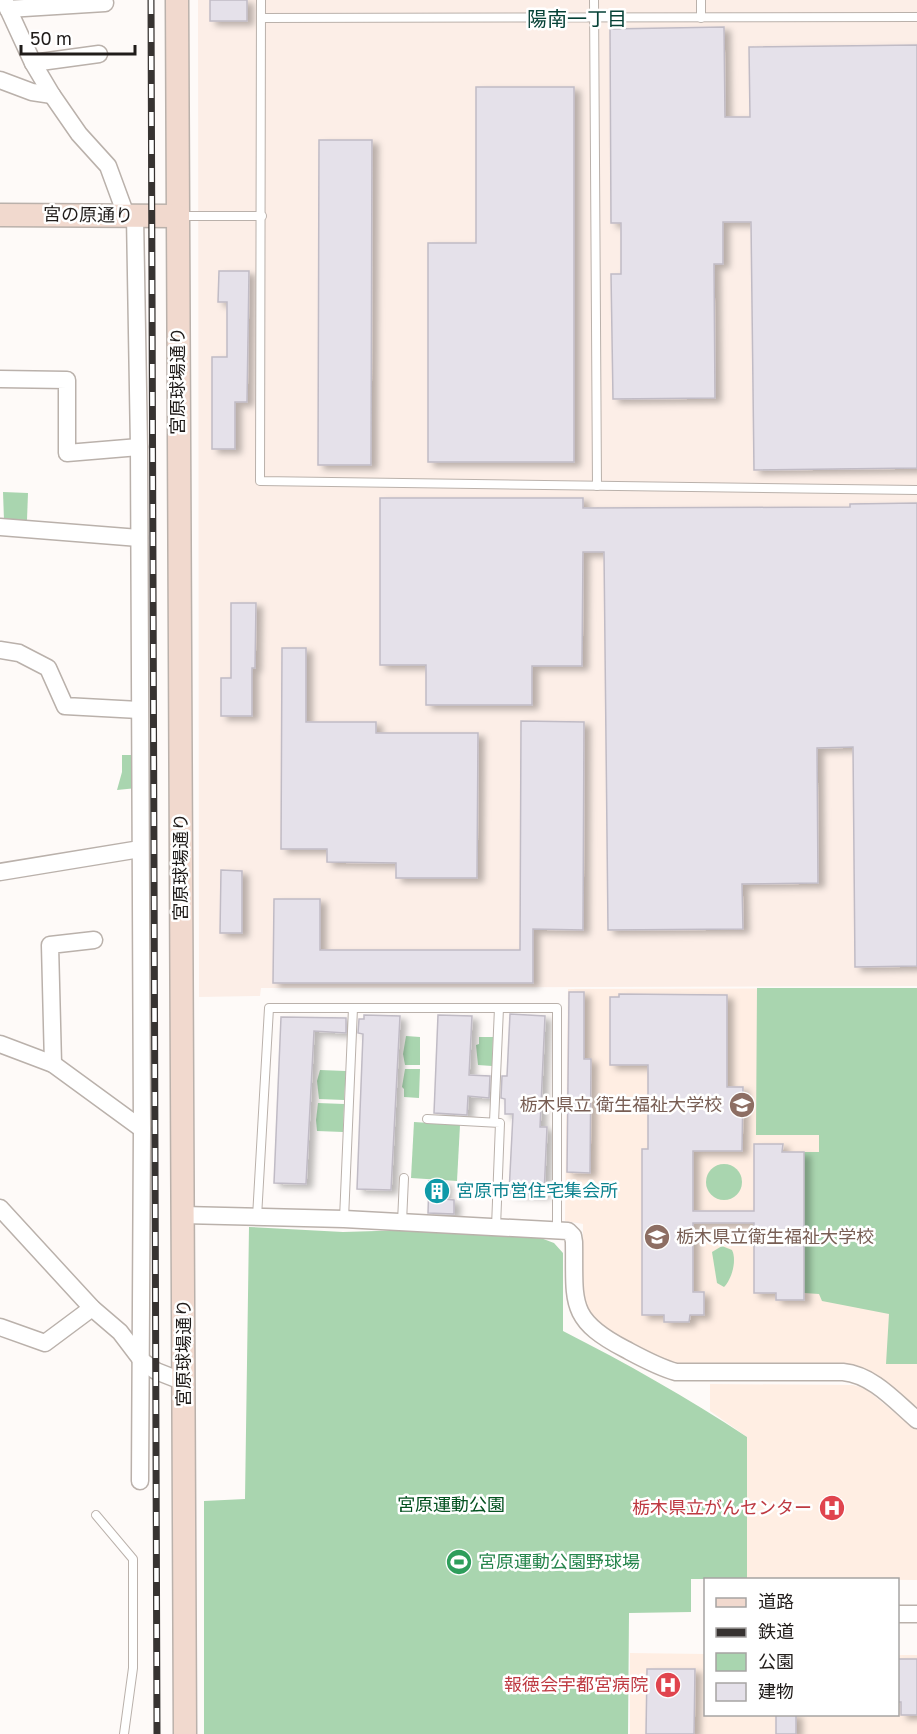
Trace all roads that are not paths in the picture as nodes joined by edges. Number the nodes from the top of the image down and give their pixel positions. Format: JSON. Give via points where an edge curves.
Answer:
{"nodes":[{"id":1,"x":177,"y":0,"type":"edge"},
{"id":2,"x":261,"y":0,"type":"edge"},
{"id":3,"x":594,"y":0,"type":"edge"},
{"id":4,"x":701,"y":0,"type":"edge"},
{"id":5,"x":105,"y":3,"type":"dead end"},
{"id":6,"x":6,"y":4,"type":"edge"},
{"id":7,"x":917,"y":17,"type":"edge"},
{"id":8,"x":261,"y":18,"type":"junction"},
{"id":9,"x":594,"y":18,"type":"junction"},
{"id":10,"x":701,"y":18,"type":"junction"},
{"id":11,"x":99,"y":54,"type":"dead end"},
{"id":12,"x":33,"y":63,"type":"junction"},
{"id":13,"x":0,"y":80,"type":"edge"},
{"id":14,"x":52,"y":95,"type":"junction"},
{"id":15,"x":0,"y":215,"type":"edge"},
{"id":16,"x":130,"y":215,"type":"junction"},
{"id":17,"x":176,"y":216,"type":"junction"},
{"id":18,"x":262,"y":216,"type":"junction"},
{"id":19,"x":0,"y":379,"type":"edge"},
{"id":20,"x":139,"y":447,"type":"junction"},
{"id":21,"x":597,"y":486,"type":"junction"},
{"id":22,"x":917,"y":490,"type":"edge"},
{"id":23,"x":0,"y":527,"type":"edge"},
{"id":24,"x":139,"y":538,"type":"junction"},
{"id":25,"x":0,"y":650,"type":"edge"},
{"id":26,"x":139,"y":710,"type":"junction"},
{"id":27,"x":140,"y":849,"type":"junction"},
{"id":28,"x":0,"y":872,"type":"edge"},
{"id":29,"x":94,"y":940,"type":"dead end"},
{"id":30,"x":353,"y":1008,"type":"junction"},
{"id":31,"x":500,"y":1008,"type":"junction"},
{"id":32,"x":0,"y":1044,"type":"edge"},
{"id":33,"x":53,"y":1064,"type":"junction"},
{"id":34,"x":427,"y":1119,"type":"dead end"},
{"id":35,"x":494,"y":1122,"type":"junction"},
{"id":36,"x":142,"y":1129,"type":"junction"},
{"id":37,"x":404,"y":1178,"type":"dead end"},
{"id":38,"x":0,"y":1208,"type":"edge"},
{"id":39,"x":183,"y":1215,"type":"junction"},
{"id":40,"x":257,"y":1217,"type":"junction"},
{"id":41,"x":344,"y":1219,"type":"junction"},
{"id":42,"x":402,"y":1222,"type":"junction"},
{"id":43,"x":496,"y":1227,"type":"junction"},
{"id":44,"x":556,"y":1230,"type":"junction"},
{"id":45,"x":92,"y":1308,"type":"junction"},
{"id":46,"x":0,"y":1327,"type":"edge"},
{"id":47,"x":142,"y":1361,"type":"junction"},
{"id":48,"x":184,"y":1382,"type":"junction"},
{"id":49,"x":917,"y":1420,"type":"edge"},
{"id":50,"x":140,"y":1481,"type":"dead end"},
{"id":51,"x":96,"y":1515,"type":"dead end"},
{"id":52,"x":899,"y":1614,"type":"edge"},
{"id":53,"x":917,"y":1614,"type":"edge"},
{"id":54,"x":124,"y":1734,"type":"edge"},
{"id":55,"x":185,"y":1734,"type":"edge"}],
"edges":[{"from":1,"to":17,"type":"street","name":"宮原球場通り"},
{"from":2,"to":8,"type":"lane"},
{"from":3,"to":9,"type":"lane"},
{"from":4,"to":10,"type":"lane"},
{"from":5,"to":6,"type":"street"},
{"from":6,"to":12,"type":"street"},
{"from":7,"to":10,"type":"lane"},
{"from":8,"to":9,"type":"lane"},
{"from":8,"to":18,"type":"lane"},
{"from":9,"to":10,"type":"lane"},
{"from":9,"to":21,"type":"lane"},
{"from":11,"to":12,"type":"street"},
{"from":12,"to":14,"type":"street"},
{"from":13,"to":14,"type":"street"},
{"from":14,"to":16,"type":"street","via":[[108,166]]},
{"from":15,"to":16,"type":"street","name":"宮の原通り"},
{"from":16,"to":17,"type":"street","name":"宮の原通り"},
{"from":16,"to":20,"type":"street"},
{"from":17,"to":18,"type":"lane"},
{"from":17,"to":39,"type":"street","name":"宮原球場通り"},
{"from":18,"to":21,"type":"lane","via":[[260,481]]},
{"from":19,"to":20,"type":"street","via":[[67,380],[67,453]]},
{"from":20,"to":24,"type":"street"},
{"from":21,"to":22,"type":"lane"},
{"from":23,"to":24,"type":"street"},
{"from":24,"to":26,"type":"street"},
{"from":25,"to":26,"type":"street","via":[[19,653],[48,668],[65,706]]},
{"from":26,"to":27,"type":"street"},
{"from":27,"to":28,"type":"street"},
{"from":27,"to":36,"type":"street"},
{"from":29,"to":33,"type":"street","via":[[50,945]]},
{"from":30,"to":31,"type":"lane","via":[[427,1013]]},
{"from":30,"to":40,"type":"lane","via":[[269,1008]]},
{"from":30,"to":41,"type":"lane"},
{"from":31,"to":35,"type":"lane"},
{"from":31,"to":44,"type":"lane","via":[[557,1008]]},
{"from":32,"to":33,"type":"street"},
{"from":33,"to":36,"type":"street"},
{"from":34,"to":35,"type":"lane"},
{"from":35,"to":43,"type":"lane","via":[[500,1122]]},
{"from":36,"to":47,"type":"street"},
{"from":37,"to":42,"type":"lane"},
{"from":38,"to":45,"type":"street"},
{"from":39,"to":40,"type":"street"},
{"from":39,"to":48,"type":"street","name":"宮原球場通り"},
{"from":40,"to":41,"type":"street"},
{"from":41,"to":42,"type":"street"},
{"from":42,"to":43,"type":"street"},
{"from":43,"to":44,"type":"street"},
{"from":44,"to":49,"type":"street","via":[[568,1230],[573,1236],[575,1296],[581,1315],[599,1335],[624,1349],[680,1372],[857,1374],[869,1379]]},
{"from":45,"to":46,"type":"street","via":[[45,1343]]},
{"from":45,"to":47,"type":"street","via":[[120,1332]]},
{"from":47,"to":48,"type":"street"},
{"from":47,"to":50,"type":"street"},
{"from":48,"to":55,"type":"street","name":"宮原球場通り"},
{"from":51,"to":54,"type":"lane","via":[[133,1559],[133,1668]]},
{"from":52,"to":53,"type":"street"}]}
